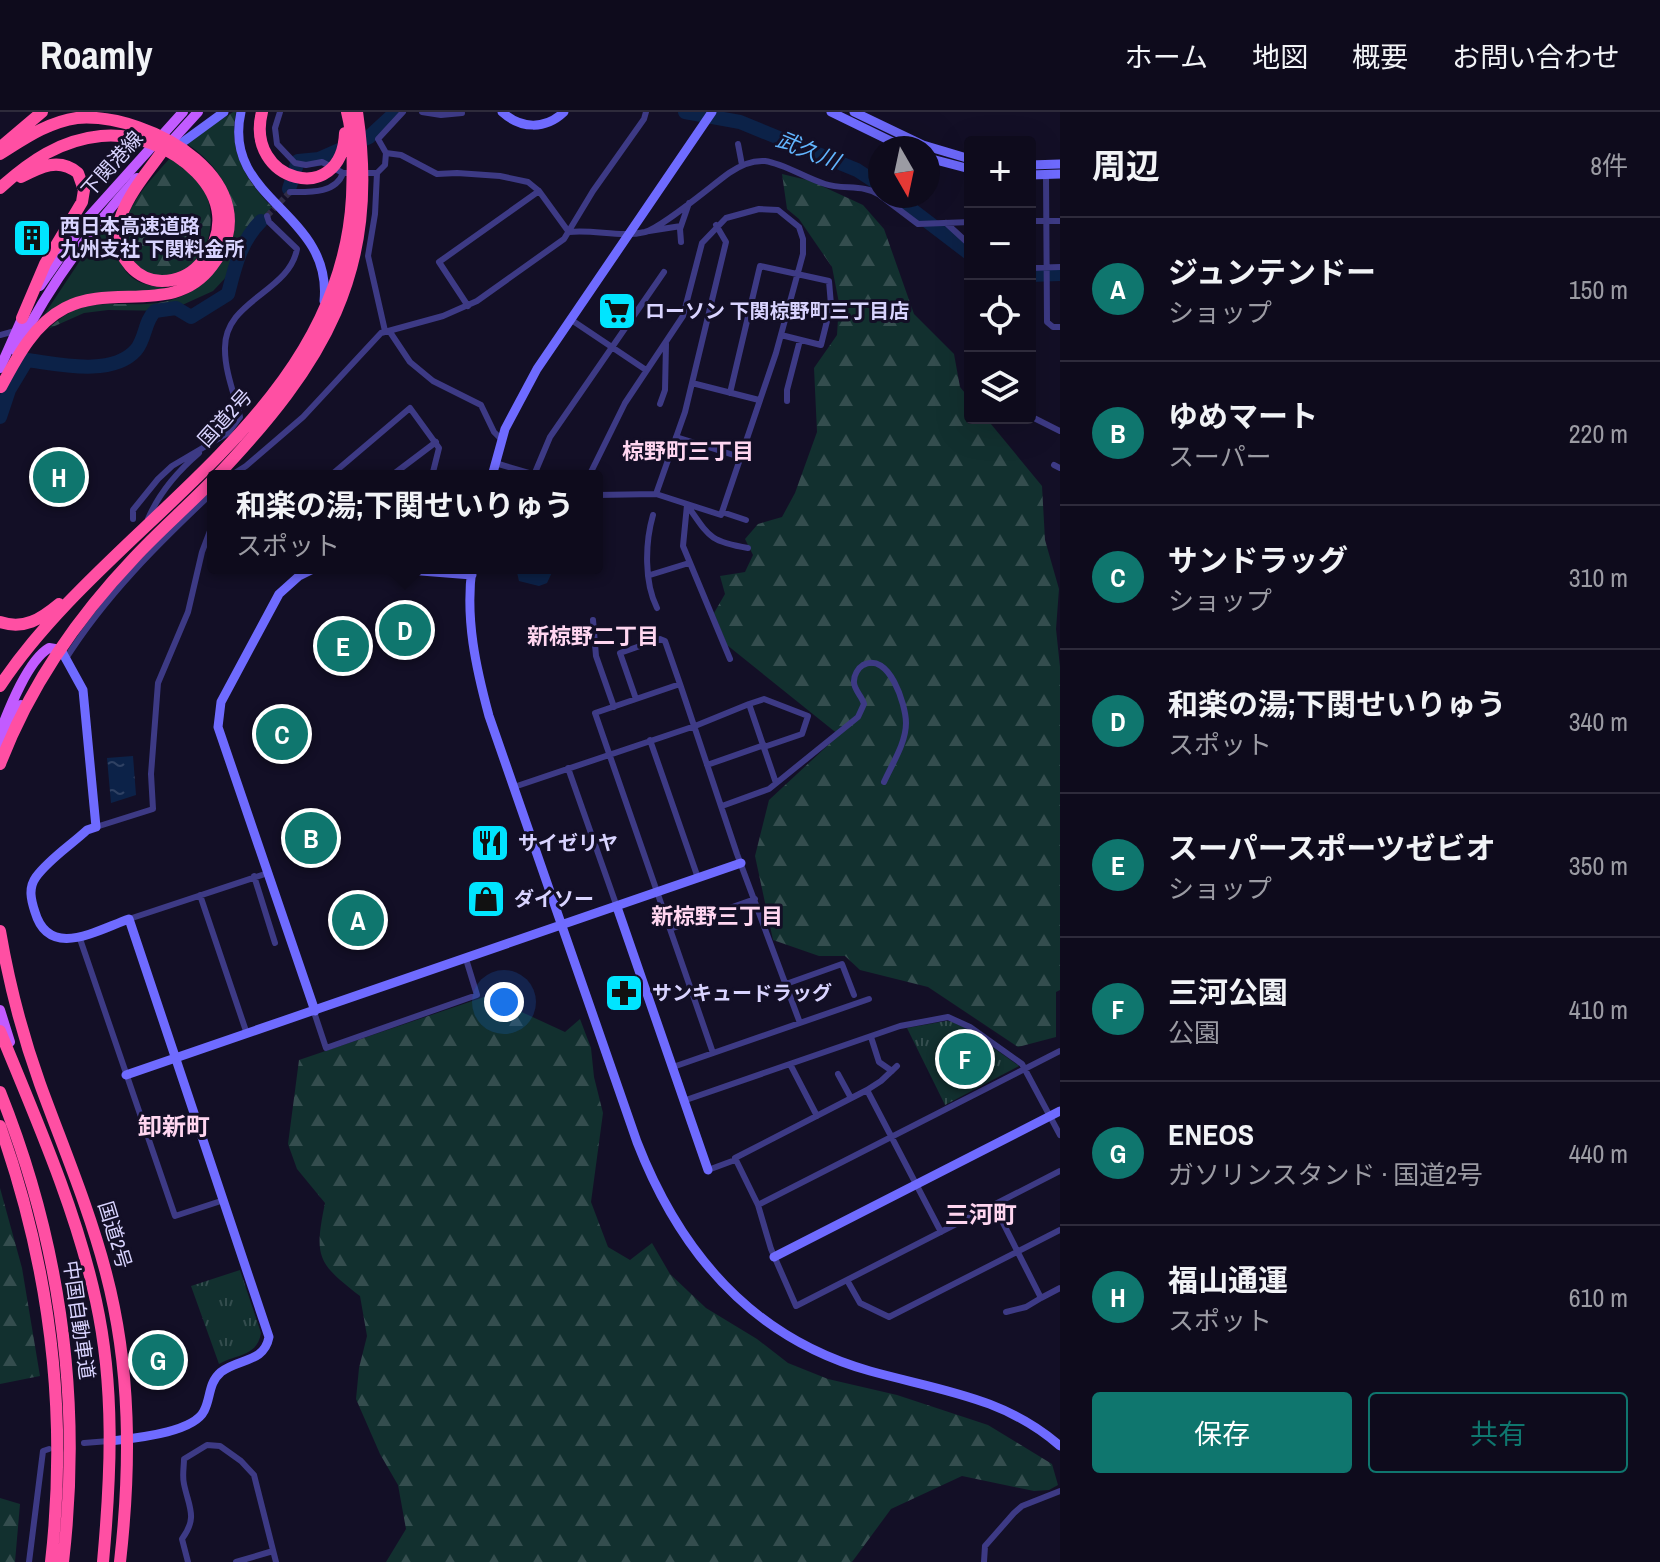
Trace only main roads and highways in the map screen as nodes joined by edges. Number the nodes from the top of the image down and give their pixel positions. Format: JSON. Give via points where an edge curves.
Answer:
{"nodes":[{"id":1,"x":42,"y":112,"type":"edge"},
{"id":2,"x":183,"y":112,"type":"edge"},
{"id":3,"x":198,"y":112,"type":"edge"},
{"id":4,"x":262,"y":112,"type":"edge"},
{"id":5,"x":345,"y":112,"type":"edge"},
{"id":6,"x":359,"y":112,"type":"edge"},
{"id":7,"x":354,"y":134,"type":"junction"},
{"id":8,"x":148,"y":136,"type":"junction"},
{"id":9,"x":0,"y":151,"type":"edge"},
{"id":10,"x":161,"y":153,"type":"junction"},
{"id":11,"x":188,"y":157,"type":"junction"},
{"id":12,"x":353,"y":176,"type":"junction"},
{"id":13,"x":0,"y":188,"type":"edge"},
{"id":14,"x":22,"y":318,"type":"junction"},
{"id":15,"x":0,"y":368,"type":"edge"},
{"id":16,"x":1,"y":389,"type":"edge"},
{"id":17,"x":222,"y":470,"type":"edge"},
{"id":18,"x":207,"y":486,"type":"edge"},
{"id":19,"x":78,"y":591,"type":"junction"},
{"id":20,"x":0,"y":622,"type":"edge"},
{"id":21,"x":63,"y":655,"type":"junction"},
{"id":22,"x":40,"y":681,"type":"junction"},
{"id":23,"x":0,"y":686,"type":"edge"},
{"id":24,"x":0,"y":732,"type":"edge"},
{"id":25,"x":0,"y":747,"type":"edge"},
{"id":26,"x":0,"y":764,"type":"edge"},
{"id":27,"x":0,"y":931,"type":"edge"},
{"id":28,"x":0,"y":944,"type":"edge"},
{"id":29,"x":7,"y":968,"type":"junction"},
{"id":30,"x":0,"y":1010,"type":"edge"},
{"id":31,"x":0,"y":1031,"type":"edge"},
{"id":32,"x":19,"y":1079,"type":"junction"},
{"id":33,"x":0,"y":1092,"type":"edge"},
{"id":34,"x":0,"y":1126,"type":"edge"},
{"id":35,"x":51,"y":1562,"type":"edge"},
{"id":36,"x":63,"y":1562,"type":"edge"},
{"id":37,"x":103,"y":1562,"type":"edge"},
{"id":38,"x":120,"y":1562,"type":"edge"}],
"edges":[{"from":1,"to":9,"type":"highway"},
{"from":2,"to":14,"type":"main road","name":"下関港線","via":[[86,220]]},
{"from":3,"to":10,"type":"main road","name":"下関港線"},
{"from":4,"to":7,"type":"highway","via":[[263,148],[271,162],[292,177],[328,172]]},
{"from":5,"to":7,"type":"highway","name":"国道2号"},
{"from":6,"to":7,"type":"highway","name":"国道2号"},
{"from":7,"to":12,"type":"highway","name":"国道2号"},
{"from":8,"to":9,"type":"highway","via":[[122,121],[78,118],[50,125]]},
{"from":8,"to":11,"type":"highway"},
{"from":8,"to":13,"type":"highway","via":[[75,141],[41,155]]},
{"from":10,"to":11,"type":"highway","via":[[121,216],[118,235],[120,251],[134,270],[161,281],[179,279],[196,268],[209,251],[217,219],[209,187]]},
{"from":10,"to":16,"type":"main road","name":"下関港線","via":[[112,206],[49,291]]},
{"from":11,"to":16,"type":"highway","via":[[214,177],[226,210],[226,233],[215,263],[192,285],[173,294],[93,300],[58,312],[27,342]]},
{"from":12,"to":17,"type":"highway","name":"国道2号","via":[[362,211],[356,253],[328,331],[300,378]]},
{"from":12,"to":19,"type":"highway","name":"国道2号","via":[[344,252],[333,291],[290,370],[209,465]]},
{"from":13,"to":14,"type":"highway","via":[[56,164],[78,173],[84,190]]},
{"from":14,"to":15,"type":"main road","name":"下関港線"},
{"from":18,"to":21,"type":"highway","name":"国道2号","via":[[120,573]]},
{"from":19,"to":20,"type":"highway","via":[[29,624]]},
{"from":19,"to":23,"type":"highway","name":"国道2号"},
{"from":21,"to":22,"type":"highway","name":"国道2号"},
{"from":21,"to":24,"type":"main road","via":[[49,648],[40,654]]},
{"from":22,"to":25,"type":"main road"},
{"from":22,"to":26,"type":"highway","name":"国道2号"},
{"from":27,"to":29,"type":"highway","name":"国道2号"},
{"from":28,"to":29,"type":"main road"},
{"from":29,"to":38,"type":"highway","name":"国道2号","via":[[27,1044],[88,1212],[122,1355],[128,1439]]},
{"from":30,"to":32,"type":"main road"},
{"from":31,"to":32,"type":"highway","name":"国道2号"},
{"from":32,"to":37,"type":"highway","name":"国道2号","via":[[89,1272],[104,1345],[111,1441]]},
{"from":33,"to":36,"type":"highway","name":"中国自動車道","via":[[38,1203],[63,1329],[70,1443]]},
{"from":34,"to":35,"type":"highway","name":"中国自動車道","via":[[31,1228],[51,1330],[58,1464]]}]}
